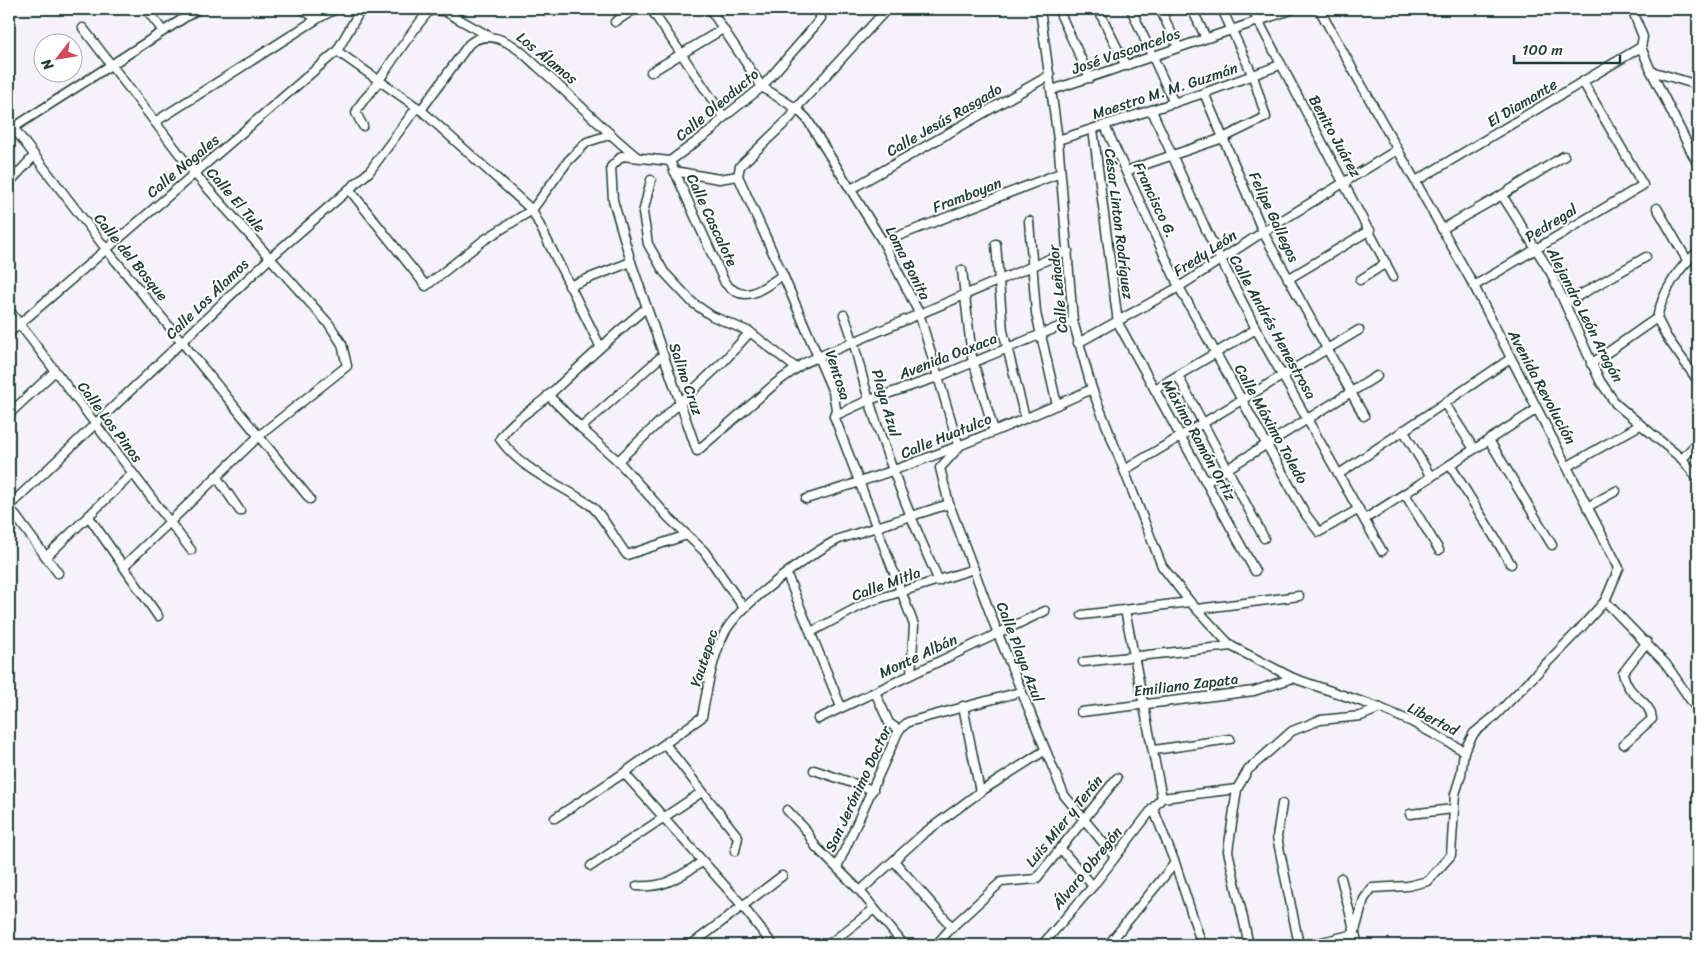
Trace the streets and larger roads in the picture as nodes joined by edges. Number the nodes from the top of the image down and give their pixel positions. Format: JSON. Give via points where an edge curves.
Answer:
{"nodes":[{"id":1,"x":146,"y":9,"type":"edge"},
{"id":2,"x":198,"y":9,"type":"edge"},
{"id":3,"x":302,"y":9,"type":"edge"},
{"id":4,"x":336,"y":9,"type":"edge"},
{"id":5,"x":360,"y":9,"type":"edge"},
{"id":6,"x":635,"y":9,"type":"edge"},
{"id":7,"x":651,"y":9,"type":"edge"},
{"id":8,"x":710,"y":9,"type":"edge"},
{"id":9,"x":817,"y":9,"type":"edge"},
{"id":10,"x":886,"y":9,"type":"edge"},
{"id":11,"x":1040,"y":9,"type":"edge"},
{"id":12,"x":1058,"y":9,"type":"edge"},
{"id":13,"x":1098,"y":9,"type":"edge"},
{"id":14,"x":1131,"y":9,"type":"edge"},
{"id":15,"x":1160,"y":9,"type":"edge"},
{"id":16,"x":1192,"y":9,"type":"edge"},
{"id":17,"x":1222,"y":9,"type":"edge"},
{"id":18,"x":1252,"y":9,"type":"edge"},
{"id":19,"x":1294,"y":9,"type":"edge"},
{"id":20,"x":1319,"y":9,"type":"edge"},
{"id":21,"x":1632,"y":9,"type":"edge"},
{"id":22,"x":317,"y":19,"type":"junction"},
{"id":23,"x":1258,"y":21,"type":"junction"},
{"id":24,"x":615,"y":22,"type":"dead end"},
{"id":25,"x":83,"y":28,"type":"dead end"},
{"id":26,"x":722,"y":29,"type":"junction"},
{"id":27,"x":1232,"y":30,"type":"junction"},
{"id":28,"x":163,"y":31,"type":"junction"},
{"id":29,"x":491,"y":37,"type":"junction"},
{"id":30,"x":1206,"y":38,"type":"junction"},
{"id":31,"x":1641,"y":47,"type":"junction"},
{"id":32,"x":1178,"y":48,"type":"junction"},
{"id":33,"x":337,"y":51,"type":"junction"},
{"id":34,"x":682,"y":53,"type":"junction"},
{"id":35,"x":1154,"y":56,"type":"junction"},
{"id":36,"x":110,"y":64,"type":"junction"},
{"id":37,"x":1280,"y":65,"type":"junction"},
{"id":38,"x":1126,"y":66,"type":"junction"},
{"id":39,"x":651,"y":72,"type":"dead end"},
{"id":40,"x":1651,"y":72,"type":"junction"},
{"id":41,"x":1050,"y":76,"type":"junction"},
{"id":42,"x":1253,"y":76,"type":"junction"},
{"id":43,"x":1090,"y":78,"type":"junction"},
{"id":44,"x":379,"y":80,"type":"junction"},
{"id":45,"x":1583,"y":82,"type":"junction"},
{"id":46,"x":1698,"y":85,"type":"edge"},
{"id":47,"x":762,"y":86,"type":"junction"},
{"id":48,"x":1052,"y":90,"type":"junction"},
{"id":49,"x":1204,"y":93,"type":"junction"},
{"id":50,"x":1174,"y":103,"type":"junction"},
{"id":51,"x":419,"y":108,"type":"junction"},
{"id":52,"x":797,"y":109,"type":"junction"},
{"id":53,"x":1152,"y":111,"type":"junction"},
{"id":54,"x":724,"y":117,"type":"junction"},
{"id":55,"x":155,"y":122,"type":"junction"},
{"id":56,"x":11,"y":125,"type":"edge"},
{"id":57,"x":363,"y":126,"type":"dead end"},
{"id":58,"x":1106,"y":126,"type":"junction"},
{"id":59,"x":1093,"y":129,"type":"junction"},
{"id":60,"x":610,"y":136,"type":"junction"},
{"id":61,"x":1223,"y":138,"type":"junction"},
{"id":62,"x":1058,"y":140,"type":"junction"},
{"id":63,"x":1398,"y":150,"type":"junction"},
{"id":64,"x":34,"y":156,"type":"junction"},
{"id":65,"x":1172,"y":156,"type":"junction"},
{"id":66,"x":1564,"y":156,"type":"dead end"},
{"id":67,"x":637,"y":158,"type":"junction"},
{"id":68,"x":670,"y":162,"type":"junction"},
{"id":69,"x":1698,"y":165,"type":"edge"},
{"id":70,"x":611,"y":167,"type":"joint"},
{"id":71,"x":674,"y":171,"type":"junction"},
{"id":72,"x":1126,"y":171,"type":"junction"},
{"id":73,"x":194,"y":173,"type":"junction"},
{"id":74,"x":1060,"y":173,"type":"junction"},
{"id":75,"x":738,"y":176,"type":"junction"},
{"id":76,"x":652,"y":180,"type":"dead end"},
{"id":77,"x":1416,"y":181,"type":"junction"},
{"id":78,"x":1344,"y":182,"type":"junction"},
{"id":79,"x":9,"y":183,"type":"edge"},
{"id":80,"x":349,"y":188,"type":"junction"},
{"id":81,"x":851,"y":189,"type":"junction"},
{"id":82,"x":1502,"y":195,"type":"junction"},
{"id":83,"x":1657,"y":208,"type":"dead end"},
{"id":84,"x":532,"y":210,"type":"junction"},
{"id":85,"x":1028,"y":221,"type":"dead end"},
{"id":86,"x":1442,"y":229,"type":"junction"},
{"id":87,"x":1370,"y":230,"type":"junction"},
{"id":88,"x":1263,"y":232,"type":"junction"},
{"id":89,"x":883,"y":242,"type":"junction"},
{"id":90,"x":996,"y":244,"type":"dead end"},
{"id":91,"x":106,"y":249,"type":"junction"},
{"id":92,"x":1536,"y":250,"type":"junction"},
{"id":93,"x":1068,"y":251,"type":"junction"},
{"id":94,"x":1698,"y":252,"type":"edge"},
{"id":95,"x":1646,"y":257,"type":"dead end"},
{"id":96,"x":270,"y":258,"type":"junction"},
{"id":97,"x":1220,"y":259,"type":"junction"},
{"id":98,"x":1688,"y":260,"type":"junction"},
{"id":99,"x":631,"y":262,"type":"junction"},
{"id":100,"x":1386,"y":263,"type":"junction"},
{"id":101,"x":1031,"y":266,"type":"junction"},
{"id":102,"x":962,"y":270,"type":"dead end"},
{"id":103,"x":783,"y":275,"type":"junction"},
{"id":104,"x":1393,"y":277,"type":"dead end"},
{"id":105,"x":1288,"y":279,"type":"junction"},
{"id":106,"x":999,"y":280,"type":"junction"},
{"id":107,"x":1360,"y":280,"type":"dead end"},
{"id":108,"x":569,"y":286,"type":"junction"},
{"id":109,"x":1474,"y":286,"type":"junction"},
{"id":110,"x":1179,"y":287,"type":"junction"},
{"id":111,"x":965,"y":294,"type":"junction"},
{"id":112,"x":1566,"y":303,"type":"junction"},
{"id":113,"x":646,"y":308,"type":"junction"},
{"id":114,"x":9,"y":310,"type":"edge"},
{"id":115,"x":919,"y":313,"type":"junction"},
{"id":116,"x":844,"y":315,"type":"dead end"},
{"id":117,"x":1657,"y":318,"type":"junction"},
{"id":118,"x":1073,"y":321,"type":"junction"},
{"id":119,"x":1118,"y":323,"type":"junction"},
{"id":120,"x":20,"y":324,"type":"junction"},
{"id":121,"x":1256,"y":328,"type":"junction"},
{"id":122,"x":1359,"y":330,"type":"dead end"},
{"id":123,"x":750,"y":332,"type":"junction"},
{"id":124,"x":9,"y":333,"type":"edge"},
{"id":125,"x":1040,"y":335,"type":"junction"},
{"id":126,"x":854,"y":340,"type":"junction"},
{"id":127,"x":182,"y":342,"type":"junction"},
{"id":128,"x":1078,"y":343,"type":"junction"},
{"id":129,"x":600,"y":346,"type":"junction"},
{"id":130,"x":1007,"y":348,"type":"junction"},
{"id":131,"x":1327,"y":349,"type":"junction"},
{"id":132,"x":1216,"y":353,"type":"junction"},
{"id":133,"x":663,"y":355,"type":"junction"},
{"id":134,"x":818,"y":356,"type":"junction"},
{"id":135,"x":1510,"y":359,"type":"junction"},
{"id":136,"x":974,"y":362,"type":"junction"},
{"id":137,"x":1591,"y":364,"type":"junction"},
{"id":138,"x":796,"y":368,"type":"junction"},
{"id":139,"x":54,"y":372,"type":"junction"},
{"id":140,"x":938,"y":376,"type":"junction"},
{"id":141,"x":1178,"y":376,"type":"junction"},
{"id":142,"x":1284,"y":376,"type":"junction"},
{"id":143,"x":1377,"y":376,"type":"dead end"},
{"id":144,"x":1698,"y":381,"type":"edge"},
{"id":145,"x":1092,"y":388,"type":"junction"},
{"id":146,"x":1155,"y":389,"type":"junction"},
{"id":147,"x":1351,"y":393,"type":"junction"},
{"id":148,"x":548,"y":395,"type":"junction"},
{"id":149,"x":869,"y":400,"type":"junction"},
{"id":150,"x":1242,"y":401,"type":"junction"},
{"id":151,"x":679,"y":402,"type":"junction"},
{"id":152,"x":1445,"y":404,"type":"junction"},
{"id":153,"x":1057,"y":405,"type":"junction"},
{"id":154,"x":1537,"y":410,"type":"junction"},
{"id":155,"x":9,"y":414,"type":"edge"},
{"id":156,"x":834,"y":416,"type":"junction"},
{"id":157,"x":1364,"y":416,"type":"dead end"},
{"id":158,"x":1025,"y":418,"type":"junction"},
{"id":159,"x":1308,"y":418,"type":"junction"},
{"id":160,"x":95,"y":423,"type":"junction"},
{"id":161,"x":1204,"y":424,"type":"junction"},
{"id":162,"x":1640,"y":425,"type":"junction"},
{"id":163,"x":581,"y":428,"type":"junction"},
{"id":164,"x":1403,"y":430,"type":"junction"},
{"id":165,"x":994,"y":431,"type":"junction"},
{"id":166,"x":260,"y":435,"type":"junction"},
{"id":167,"x":1181,"y":437,"type":"junction"},
{"id":168,"x":1489,"y":440,"type":"junction"},
{"id":169,"x":1698,"y":442,"type":"edge"},
{"id":170,"x":1266,"y":445,"type":"junction"},
{"id":171,"x":959,"y":447,"type":"junction"},
{"id":172,"x":1474,"y":450,"type":"junction"},
{"id":173,"x":1682,"y":459,"type":"junction"},
{"id":174,"x":618,"y":461,"type":"junction"},
{"id":175,"x":1450,"y":465,"type":"junction"},
{"id":176,"x":1568,"y":466,"type":"junction"},
{"id":177,"x":1126,"y":469,"type":"junction"},
{"id":178,"x":1228,"y":469,"type":"junction"},
{"id":179,"x":893,"y":472,"type":"junction"},
{"id":180,"x":132,"y":474,"type":"junction"},
{"id":181,"x":1338,"y":474,"type":"junction"},
{"id":182,"x":216,"y":476,"type":"junction"},
{"id":183,"x":1431,"y":477,"type":"junction"},
{"id":184,"x":1698,"y":479,"type":"edge"},
{"id":185,"x":1206,"y":482,"type":"junction"},
{"id":186,"x":858,"y":483,"type":"junction"},
{"id":187,"x":1616,"y":491,"type":"dead end"},
{"id":188,"x":1405,"y":494,"type":"junction"},
{"id":189,"x":310,"y":499,"type":"dead end"},
{"id":190,"x":806,"y":499,"type":"dead end"},
{"id":191,"x":949,"y":504,"type":"junction"},
{"id":192,"x":9,"y":507,"type":"edge"},
{"id":193,"x":1587,"y":507,"type":"junction"},
{"id":194,"x":1359,"y":509,"type":"junction"},
{"id":195,"x":240,"y":511,"type":"dead end"},
{"id":196,"x":909,"y":516,"type":"junction"},
{"id":197,"x":89,"y":517,"type":"junction"},
{"id":198,"x":1365,"y":519,"type":"junction"},
{"id":199,"x":169,"y":522,"type":"junction"},
{"id":200,"x":876,"y":527,"type":"junction"},
{"id":201,"x":687,"y":535,"type":"junction"},
{"id":202,"x":1264,"y":538,"type":"dead end"},
{"id":203,"x":1552,"y":545,"type":"dead end"},
{"id":204,"x":191,"y":550,"type":"dead end"},
{"id":205,"x":1439,"y":550,"type":"dead end"},
{"id":206,"x":1382,"y":551,"type":"dead end"},
{"id":207,"x":46,"y":557,"type":"junction"},
{"id":208,"x":1511,"y":564,"type":"dead end"},
{"id":209,"x":124,"y":566,"type":"junction"},
{"id":210,"x":974,"y":569,"type":"junction"},
{"id":211,"x":1254,"y":571,"type":"dead end"},
{"id":212,"x":58,"y":573,"type":"dead end"},
{"id":213,"x":787,"y":575,"type":"junction"},
{"id":214,"x":939,"y":580,"type":"junction"},
{"id":215,"x":900,"y":591,"type":"junction"},
{"id":216,"x":1299,"y":596,"type":"dead end"},
{"id":217,"x":1605,"y":601,"type":"junction"},
{"id":218,"x":1190,"y":602,"type":"junction"},
{"id":219,"x":744,"y":608,"type":"junction"},
{"id":220,"x":1197,"y":609,"type":"junction"},
{"id":221,"x":1125,"y":610,"type":"junction"},
{"id":222,"x":1045,"y":611,"type":"dead end"},
{"id":223,"x":1082,"y":615,"type":"dead end"},
{"id":224,"x":158,"y":616,"type":"dead end"},
{"id":225,"x":811,"y":632,"type":"junction"},
{"id":226,"x":998,"y":634,"type":"junction"},
{"id":227,"x":1647,"y":642,"type":"junction"},
{"id":228,"x":1231,"y":646,"type":"junction"},
{"id":229,"x":1134,"y":656,"type":"junction"},
{"id":230,"x":1083,"y":662,"type":"dead end"},
{"id":231,"x":911,"y":674,"type":"junction"},
{"id":232,"x":1294,"y":678,"type":"junction"},
{"id":233,"x":875,"y":692,"type":"junction"},
{"id":234,"x":1020,"y":692,"type":"junction"},
{"id":235,"x":1144,"y":704,"type":"junction"},
{"id":236,"x":963,"y":706,"type":"junction"},
{"id":237,"x":841,"y":707,"type":"junction"},
{"id":238,"x":1380,"y":708,"type":"junction"},
{"id":239,"x":1698,"y":711,"type":"edge"},
{"id":240,"x":1081,"y":712,"type":"dead end"},
{"id":241,"x":818,"y":719,"type":"dead end"},
{"id":242,"x":899,"y":730,"type":"junction"},
{"id":243,"x":1230,"y":739,"type":"dead end"},
{"id":244,"x":665,"y":744,"type":"junction"},
{"id":245,"x":1624,"y":744,"type":"dead end"},
{"id":246,"x":1154,"y":750,"type":"junction"},
{"id":247,"x":1044,"y":751,"type":"junction"},
{"id":248,"x":1464,"y":751,"type":"junction"},
{"id":249,"x":814,"y":770,"type":"dead end"},
{"id":250,"x":624,"y":774,"type":"junction"},
{"id":251,"x":1117,"y":778,"type":"dead end"},
{"id":252,"x":1237,"y":789,"type":"junction"},
{"id":253,"x":873,"y":790,"type":"junction"},
{"id":254,"x":702,"y":792,"type":"junction"},
{"id":255,"x":980,"y":792,"type":"junction"},
{"id":256,"x":1162,"y":798,"type":"junction"},
{"id":257,"x":1282,"y":804,"type":"dead end"},
{"id":258,"x":1152,"y":808,"type":"junction"},
{"id":259,"x":1453,"y":809,"type":"junction"},
{"id":260,"x":787,"y":810,"type":"dead end"},
{"id":261,"x":1410,"y":814,"type":"dead end"},
{"id":262,"x":555,"y":818,"type":"dead end"},
{"id":263,"x":664,"y":818,"type":"junction"},
{"id":264,"x":1084,"y":819,"type":"junction"},
{"id":265,"x":1060,"y":848,"type":"junction"},
{"id":266,"x":736,"y":851,"type":"dead end"},
{"id":267,"x":1115,"y":856,"type":"junction"},
{"id":268,"x":894,"y":861,"type":"junction"},
{"id":269,"x":702,"y":862,"type":"junction"},
{"id":270,"x":1175,"y":863,"type":"junction"},
{"id":271,"x":591,"y":866,"type":"dead end"},
{"id":272,"x":836,"y":867,"type":"junction"},
{"id":273,"x":782,"y":876,"type":"dead end"},
{"id":274,"x":1341,"y":878,"type":"dead end"},
{"id":275,"x":637,"y":886,"type":"dead end"},
{"id":276,"x":1093,"y":886,"type":"junction"},
{"id":277,"x":860,"y":891,"type":"junction"},
{"id":278,"x":741,"y":904,"type":"junction"},
{"id":279,"x":874,"y":909,"type":"junction"},
{"id":280,"x":952,"y":927,"type":"junction"},
{"id":281,"x":1354,"y":934,"type":"junction"},
{"id":282,"x":691,"y":944,"type":"edge"},
{"id":283,"x":834,"y":944,"type":"edge"},
{"id":284,"x":773,"y":945,"type":"edge"},
{"id":285,"x":904,"y":945,"type":"edge"},
{"id":286,"x":936,"y":945,"type":"edge"},
{"id":287,"x":1042,"y":945,"type":"edge"},
{"id":288,"x":1108,"y":945,"type":"edge"},
{"id":289,"x":1202,"y":945,"type":"edge"},
{"id":290,"x":1249,"y":945,"type":"edge"},
{"id":291,"x":1298,"y":945,"type":"edge"},
{"id":292,"x":1310,"y":945,"type":"edge"},
{"id":293,"x":1358,"y":945,"type":"edge"}],
"edges":[{"from":1,"to":28,"type":"street"},
{"from":2,"to":28,"type":"street"},
{"from":3,"to":22,"type":"street"},
{"from":4,"to":22,"type":"street"},
{"from":5,"to":33,"type":"street","name":"Calle Nogales"},
{"from":6,"to":24,"type":"street"},
{"from":7,"to":34,"type":"street"},
{"from":8,"to":26,"type":"street"},
{"from":9,"to":47,"type":"street","name":"Calle Oleoducto","via":[[821,18]]},
{"from":10,"to":52,"type":"street"},
{"from":11,"to":41,"type":"street","name":"Calle Leñador"},
{"from":12,"to":43,"type":"street"},
{"from":13,"to":38,"type":"street"},
{"from":14,"to":35,"type":"street"},
{"from":15,"to":32,"type":"street"},
{"from":16,"to":30,"type":"street"},
{"from":17,"to":27,"type":"street"},
{"from":18,"to":23,"type":"street","name":"Benito Juárez"},
{"from":19,"to":23,"type":"street","name":"José Vasconcelos"},
{"from":20,"to":63,"type":"street","name":"Avenida Revolución"},
{"from":21,"to":31,"type":"street","via":[[1642,37]]},
{"from":22,"to":55,"type":"street"},
{"from":23,"to":27,"type":"street","name":"José Vasconcelos"},
{"from":23,"to":37,"type":"street","name":"Benito Juárez"},
{"from":25,"to":36,"type":"street","name":"Calle El Tule"},
{"from":26,"to":34,"type":"street"},
{"from":26,"to":47,"type":"street"},
{"from":27,"to":30,"type":"street","name":"José Vasconcelos"},
{"from":27,"to":42,"type":"street"},
{"from":28,"to":36,"type":"street"},
{"from":29,"to":44,"type":"street","name":"Los Álamos","via":[[444,11],[430,10]]},
{"from":29,"to":51,"type":"street","via":[[481,37],[469,44]]},
{"from":29,"to":60,"type":"street","name":"Los Álamos","via":[[510,44],[526,57],[576,100]]},
{"from":30,"to":32,"type":"street","name":"José Vasconcelos"},
{"from":31,"to":40,"type":"street"},
{"from":31,"to":45,"type":"street","name":"El Diamante"},
{"from":32,"to":35,"type":"street","name":"José Vasconcelos"},
{"from":33,"to":44,"type":"street"},
{"from":33,"to":73,"type":"street","name":"Calle Nogales"},
{"from":34,"to":39,"type":"street"},
{"from":34,"to":54,"type":"street"},
{"from":35,"to":38,"type":"street","name":"José Vasconcelos"},
{"from":35,"to":50,"type":"street"},
{"from":36,"to":55,"type":"street","name":"Calle El Tule"},
{"from":36,"to":56,"type":"street"},
{"from":37,"to":42,"type":"street","name":"Maestro M. M. Guzmán"},
{"from":37,"to":78,"type":"street","name":"Benito Juárez"},
{"from":38,"to":43,"type":"street","name":"José Vasconcelos"},
{"from":40,"to":46,"type":"street"},
{"from":40,"to":69,"type":"street"},
{"from":41,"to":48,"type":"street","name":"Calle Leñador"},
{"from":41,"to":81,"type":"street","name":"Calle Jesús Rasgado"},
{"from":42,"to":49,"type":"street","name":"Maestro M. M. Guzmán"},
{"from":42,"to":61,"type":"street","via":[[1266,117]]},
{"from":43,"to":48,"type":"street","name":"José Vasconcelos"},
{"from":44,"to":51,"type":"street"},
{"from":44,"to":57,"type":"street","via":[[360,102],[356,113]]},
{"from":45,"to":77,"type":"street","name":"El Diamante"},
{"from":45,"to":92,"type":"street","name":"Pedregal","via":[[1643,185]]},
{"from":47,"to":52,"type":"street","name":"Loma Bonita"},
{"from":47,"to":54,"type":"street","name":"Calle Oleoducto"},
{"from":48,"to":62,"type":"street","name":"Calle Leñador"},
{"from":49,"to":50,"type":"street","name":"Maestro M. M. Guzmán"},
{"from":49,"to":61,"type":"street","name":"Felipe Gallegos"},
{"from":50,"to":53,"type":"street","name":"Maestro M. M. Guzmán"},
{"from":51,"to":80,"type":"street","name":"Calle Los Álamos","via":[[369,172]]},
{"from":51,"to":84,"type":"street"},
{"from":52,"to":75,"type":"street","via":[[740,166]]},
{"from":52,"to":81,"type":"street","name":"Loma Bonita","via":[[807,119]]},
{"from":53,"to":58,"type":"street","name":"Maestro M. M. Guzmán"},
{"from":53,"to":65,"type":"street","name":"Calle Andrés Henestrosa"},
{"from":54,"to":68,"type":"street","name":"Calle Oleoducto"},
{"from":55,"to":73,"type":"street","name":"Calle El Tule"},
{"from":56,"to":64,"type":"street","name":"Calle del Bosque"},
{"from":58,"to":59,"type":"street","name":"Maestro M. M. Guzmán"},
{"from":58,"to":72,"type":"street","name":"Francisco G."},
{"from":59,"to":62,"type":"street","name":"Maestro M. M. Guzmán"},
{"from":59,"to":119,"type":"street","name":"César Linton Rodríguez"},
{"from":60,"to":67,"type":"street","name":"Los Álamos"},
{"from":60,"to":84,"type":"street","via":[[587,142],[568,161]]},
{"from":61,"to":65,"type":"street"},
{"from":61,"to":88,"type":"street","name":"Felipe Gallegos"},
{"from":62,"to":74,"type":"street","name":"Calle Leñador"},
{"from":63,"to":77,"type":"street","name":"Avenida Revolución"},
{"from":63,"to":78,"type":"street","name":"Fredy León"},
{"from":64,"to":79,"type":"street"},
{"from":64,"to":91,"type":"street","name":"Calle del Bosque"},
{"from":65,"to":72,"type":"street"},
{"from":65,"to":97,"type":"street","name":"Calle Andrés Henestrosa"},
{"from":66,"to":82,"type":"street"},
{"from":67,"to":68,"type":"street","name":"Calle Oleoducto"},
{"from":67,"to":70,"type":"street","name":"Calle Oleoducto","via":[[622,156]]},
{"from":68,"to":71,"type":"street","name":"Calle Cascalote"},
{"from":70,"to":99,"type":"street","name":"Salina Cruz","via":[[613,200]]},
{"from":71,"to":75,"type":"street","via":[[719,179]]},
{"from":71,"to":103,"type":"street","name":"Calle Cascalote","via":[[730,288],[741,295],[748,295]]},
{"from":72,"to":110,"type":"street","name":"Francisco G."},
{"from":73,"to":91,"type":"street","name":"Calle Nogales"},
{"from":73,"to":96,"type":"street","name":"Calle El Tule"},
{"from":74,"to":89,"type":"street","name":"Framboyan"},
{"from":74,"to":93,"type":"street","name":"Calle Leñador"},
{"from":75,"to":103,"type":"street","name":"Ventosa"},
{"from":76,"to":123,"type":"street","via":[[642,213],[648,244],[664,272],[694,303],[712,316]]},
{"from":77,"to":86,"type":"street","name":"Avenida Revolución"},
{"from":78,"to":87,"type":"street","name":"Benito Juárez"},
{"from":78,"to":88,"type":"street","name":"Fredy León"},
{"from":80,"to":84,"type":"street","via":[[426,286],[484,240]]},
{"from":80,"to":96,"type":"street","name":"Calle Los Álamos"},
{"from":81,"to":89,"type":"street","name":"Loma Bonita"},
{"from":82,"to":86,"type":"street"},
{"from":82,"to":92,"type":"street","name":"Alejandro León Aragón"},
{"from":83,"to":98,"type":"street"},
{"from":84,"to":108,"type":"street"},
{"from":85,"to":101,"type":"street"},
{"from":86,"to":109,"type":"street","name":"Avenida Revolución"},
{"from":87,"to":100,"type":"street","name":"Benito Juárez"},
{"from":87,"to":105,"type":"street"},
{"from":88,"to":97,"type":"street","name":"Fredy León"},
{"from":88,"to":105,"type":"street","name":"Felipe Gallegos"},
{"from":89,"to":115,"type":"street","name":"Loma Bonita"},
{"from":90,"to":106,"type":"street"},
{"from":91,"to":120,"type":"street","name":"Calle Nogales"},
{"from":91,"to":127,"type":"street","name":"Calle del Bosque"},
{"from":92,"to":109,"type":"street","name":"Pedregal"},
{"from":92,"to":112,"type":"street","name":"Alejandro León Aragón"},
{"from":93,"to":101,"type":"street"},
{"from":93,"to":118,"type":"street","name":"Calle Leñador"},
{"from":94,"to":98,"type":"street"},
{"from":95,"to":112,"type":"street"},
{"from":96,"to":127,"type":"street","name":"Calle Los Álamos"},
{"from":96,"to":166,"type":"street","name":"Calle El Tule","via":[[329,324],[342,344],[347,366]]},
{"from":97,"to":110,"type":"street","name":"Fredy León"},
{"from":97,"to":121,"type":"street","name":"Calle Andrés Henestrosa"},
{"from":98,"to":117,"type":"street","via":[[1660,304]]},
{"from":99,"to":108,"type":"street"},
{"from":99,"to":113,"type":"street","name":"Salina Cruz"},
{"from":100,"to":104,"type":"street","name":"Benito Juárez"},
{"from":100,"to":107,"type":"street"},
{"from":101,"to":106,"type":"street"},
{"from":101,"to":125,"type":"street"},
{"from":102,"to":111,"type":"street"},
{"from":103,"to":134,"type":"street","name":"Ventosa"},
{"from":105,"to":131,"type":"street","name":"Felipe Gallegos"},
{"from":106,"to":111,"type":"street"},
{"from":106,"to":130,"type":"street"},
{"from":108,"to":129,"type":"street"},
{"from":109,"to":135,"type":"street","name":"Avenida Revolución"},
{"from":110,"to":119,"type":"street","name":"Fredy León"},
{"from":110,"to":132,"type":"street","name":"Calle Máximo Toledo"},
{"from":111,"to":115,"type":"street"},
{"from":111,"to":136,"type":"street"},
{"from":112,"to":137,"type":"street","name":"Alejandro León Aragón"},
{"from":113,"to":129,"type":"street"},
{"from":113,"to":133,"type":"street","name":"Salina Cruz"},
{"from":114,"to":120,"type":"street","name":"Calle Los Pinos"},
{"from":115,"to":126,"type":"street"},
{"from":115,"to":140,"type":"street","name":"Loma Bonita"},
{"from":116,"to":126,"type":"street","name":"Playa Azul"},
{"from":117,"to":137,"type":"street"},
{"from":117,"to":144,"type":"street"},
{"from":118,"to":125,"type":"street","name":"Avenida Oaxaca"},
{"from":118,"to":128,"type":"street","name":"Calle Leñador"},
{"from":119,"to":128,"type":"street","name":"Fredy León"},
{"from":119,"to":146,"type":"street","name":"Máximo Ramón Ortiz"},
{"from":120,"to":124,"type":"street","name":"Calle Nogales"},
{"from":120,"to":139,"type":"street","name":"Calle Los Pinos"},
{"from":121,"to":132,"type":"street"},
{"from":121,"to":142,"type":"street","name":"Calle Andrés Henestrosa"},
{"from":122,"to":131,"type":"street"},
{"from":123,"to":138,"type":"street"},
{"from":123,"to":151,"type":"street"},
{"from":125,"to":130,"type":"street","name":"Avenida Oaxaca"},
{"from":125,"to":153,"type":"street"},
{"from":126,"to":134,"type":"street","name":"Salina Cruz"},
{"from":126,"to":149,"type":"street","name":"Playa Azul"},
{"from":127,"to":160,"type":"street","name":"Calle Los Álamos"},
{"from":127,"to":166,"type":"street","name":"Calle del Bosque"},
{"from":128,"to":145,"type":"street","name":"Calle Leñador"},
{"from":129,"to":148,"type":"street"},
{"from":130,"to":136,"type":"street","name":"Avenida Oaxaca"},
{"from":130,"to":158,"type":"street"},
{"from":131,"to":142,"type":"street"},
{"from":131,"to":147,"type":"street","name":"Felipe Gallegos"},
{"from":132,"to":141,"type":"street"},
{"from":132,"to":150,"type":"street","name":"Calle Máximo Toledo"},
{"from":133,"to":151,"type":"street","name":"Salina Cruz"},
{"from":133,"to":163,"type":"street"},
{"from":134,"to":138,"type":"street","name":"Salina Cruz"},
{"from":134,"to":156,"type":"street","name":"Ventosa","via":[[836,401]]},
{"from":135,"to":152,"type":"street"},
{"from":135,"to":154,"type":"street","name":"Avenida Revolución"},
{"from":136,"to":140,"type":"street","name":"Avenida Oaxaca"},
{"from":136,"to":165,"type":"street"},
{"from":137,"to":162,"type":"street","name":"Alejandro León Aragón","via":[[1616,404]]},
{"from":138,"to":151,"type":"street","name":"Salina Cruz","via":[[697,451]]},
{"from":139,"to":155,"type":"street"},
{"from":139,"to":160,"type":"street","name":"Calle Los Pinos"},
{"from":140,"to":149,"type":"street","name":"Avenida Oaxaca"},
{"from":140,"to":171,"type":"street","name":"Loma Bonita"},
{"from":141,"to":146,"type":"street"},
{"from":141,"to":161,"type":"street"},
{"from":142,"to":150,"type":"street"},
{"from":142,"to":159,"type":"street","name":"Calle Andrés Henestrosa"},
{"from":143,"to":147,"type":"street"},
{"from":145,"to":153,"type":"street","name":"Calle Huatulco"},
{"from":145,"to":177,"type":"street","name":"Calle Leñador"},
{"from":146,"to":167,"type":"street","name":"Máximo Ramón Ortiz"},
{"from":147,"to":157,"type":"street","name":"Felipe Gallegos"},
{"from":147,"to":159,"type":"street"},
{"from":148,"to":163,"type":"street"},
{"from":148,"to":201,"type":"street","via":[[508,426],[500,439],[506,449],[545,479],[592,506],[627,555]]},
{"from":149,"to":156,"type":"street","name":"Avenida Oaxaca"},
{"from":149,"to":179,"type":"street","name":"Playa Azul"},
{"from":150,"to":161,"type":"street"},
{"from":150,"to":170,"type":"street","name":"Calle Máximo Toledo"},
{"from":151,"to":174,"type":"street"},
{"from":152,"to":164,"type":"street"},
{"from":152,"to":172,"type":"street"},
{"from":153,"to":158,"type":"street","name":"Calle Huatulco"},
{"from":154,"to":168,"type":"street"},
{"from":154,"to":176,"type":"street","name":"Avenida Revolución"},
{"from":156,"to":186,"type":"street","name":"Ventosa"},
{"from":158,"to":165,"type":"street","name":"Calle Huatulco"},
{"from":159,"to":170,"type":"street"},
{"from":159,"to":181,"type":"street","name":"Calle Andrés Henestrosa"},
{"from":160,"to":180,"type":"street","name":"Calle Los Pinos"},
{"from":160,"to":192,"type":"street","name":"Calle Los Álamos"},
{"from":161,"to":167,"type":"street"},
{"from":161,"to":178,"type":"street"},
{"from":162,"to":173,"type":"street","name":"Alejandro León Aragón"},
{"from":162,"to":176,"type":"street"},
{"from":163,"to":174,"type":"street"},
{"from":164,"to":181,"type":"street"},
{"from":164,"to":183,"type":"street"},
{"from":165,"to":171,"type":"street","name":"Calle Huatulco"},
{"from":166,"to":182,"type":"street"},
{"from":166,"to":189,"type":"street","name":"Calle del Bosque"},
{"from":167,"to":177,"type":"street"},
{"from":167,"to":185,"type":"street","name":"Máximo Ramón Ortiz"},
{"from":168,"to":172,"type":"street"},
{"from":168,"to":203,"type":"street"},
{"from":169,"to":173,"type":"street"},
{"from":170,"to":178,"type":"street"},
{"from":170,"to":194,"type":"street","name":"Calle Máximo Toledo","via":[[1319,532]]},
{"from":171,"to":179,"type":"street","name":"Calle Huatulco"},
{"from":171,"to":191,"type":"street","name":"Calle Playa Azul","via":[[940,468]]},
{"from":172,"to":175,"type":"street"},
{"from":173,"to":184,"type":"street","name":"Alejandro León Aragón"},
{"from":174,"to":201,"type":"street"},
{"from":175,"to":183,"type":"street"},
{"from":175,"to":208,"type":"street"},
{"from":176,"to":193,"type":"street","name":"Avenida Revolución"},
{"from":177,"to":218,"type":"street","name":"Calle Leñador","via":[[1162,566]]},
{"from":178,"to":185,"type":"street"},
{"from":178,"to":202,"type":"street"},
{"from":179,"to":186,"type":"street","name":"Calle Huatulco"},
{"from":179,"to":196,"type":"street","name":"Playa Azul"},
{"from":180,"to":197,"type":"street"},
{"from":180,"to":199,"type":"street","name":"Calle Los Pinos"},
{"from":181,"to":194,"type":"street","name":"Calle Andrés Henestrosa"},
{"from":182,"to":195,"type":"street"},
{"from":182,"to":199,"type":"street"},
{"from":183,"to":188,"type":"street"},
{"from":185,"to":211,"type":"street","name":"Máximo Ramón Ortiz"},
{"from":186,"to":190,"type":"street","name":"Calle Huatulco"},
{"from":186,"to":200,"type":"street","name":"Ventosa"},
{"from":187,"to":193,"type":"street"},
{"from":188,"to":198,"type":"street"},
{"from":188,"to":205,"type":"street"},
{"from":191,"to":196,"type":"street","name":"Yautepec"},
{"from":191,"to":210,"type":"street","name":"Calle Playa Azul"},
{"from":192,"to":207,"type":"street"},
{"from":193,"to":217,"type":"street","name":"Avenida Revolución","via":[[1619,568]]},
{"from":194,"to":198,"type":"street","name":"Calle Andrés Henestrosa"},
{"from":196,"to":200,"type":"street","name":"Yautepec"},
{"from":196,"to":214,"type":"street","name":"Playa Azul"},
{"from":197,"to":207,"type":"street"},
{"from":197,"to":209,"type":"street"},
{"from":198,"to":206,"type":"street","name":"Calle Andrés Henestrosa"},
{"from":199,"to":204,"type":"street","name":"Calle Los Pinos"},
{"from":199,"to":209,"type":"street"},
{"from":200,"to":213,"type":"street","name":"Yautepec","via":[[826,545]]},
{"from":200,"to":215,"type":"street","name":"Ventosa"},
{"from":201,"to":219,"type":"street","via":[[704,551]]},
{"from":207,"to":212,"type":"street"},
{"from":209,"to":224,"type":"street"},
{"from":210,"to":214,"type":"street","name":"Calle Mitla"},
{"from":210,"to":226,"type":"street","name":"Calle Playa Azul"},
{"from":213,"to":219,"type":"street","name":"Yautepec"},
{"from":213,"to":225,"type":"street"},
{"from":214,"to":215,"type":"street","name":"Calle Mitla"},
{"from":215,"to":225,"type":"street","name":"Calle Mitla","via":[[868,602]]},
{"from":215,"to":231,"type":"street","name":"Ventosa","via":[[914,625]]},
{"from":216,"to":220,"type":"street"},
{"from":217,"to":227,"type":"street"},
{"from":217,"to":248,"type":"street","name":"Avenida Revolución","via":[[1495,716],[1474,733]]},
{"from":218,"to":220,"type":"street","name":"Libertad"},
{"from":218,"to":221,"type":"street"},
{"from":219,"to":244,"type":"street","name":"Yautepec","via":[[725,632],[714,663],[702,717]]},
{"from":220,"to":228,"type":"street","name":"Libertad"},
{"from":221,"to":223,"type":"street"},
{"from":221,"to":229,"type":"street"},
{"from":222,"to":226,"type":"street","name":"Monte Albán"},
{"from":225,"to":237,"type":"street"},
{"from":226,"to":231,"type":"street","name":"Monte Albán"},
{"from":226,"to":234,"type":"street","name":"Calle Playa Azul"},
{"from":227,"to":239,"type":"street"},
{"from":227,"to":245,"type":"street","via":[[1623,673],[1626,687],[1651,710],[1652,719]]},
{"from":228,"to":229,"type":"street"},
{"from":228,"to":232,"type":"street","name":"Libertad"},
{"from":229,"to":230,"type":"street"},
{"from":229,"to":235,"type":"street"},
{"from":231,"to":233,"type":"street","name":"Monte Albán"},
{"from":232,"to":235,"type":"street","name":"Emiliano Zapata","via":[[1254,691]]},
{"from":232,"to":238,"type":"street","name":"Libertad"},
{"from":233,"to":237,"type":"street","name":"Monte Albán"},
{"from":233,"to":242,"type":"street","via":[[889,723]]},
{"from":234,"to":236,"type":"street","name":"San Jerónimo Doctor"},
{"from":234,"to":247,"type":"street","name":"Calle Playa Azul"},
{"from":235,"to":240,"type":"street","name":"Emiliano Zapata"},
{"from":235,"to":246,"type":"street"},
{"from":236,"to":242,"type":"street","name":"San Jerónimo Doctor","via":[[908,722]]},
{"from":236,"to":255,"type":"street"},
{"from":237,"to":241,"type":"street","name":"Monte Albán"},
{"from":238,"to":248,"type":"street","name":"Libertad"},
{"from":238,"to":252,"type":"street","via":[[1362,716],[1320,720],[1292,731],[1248,770]]},
{"from":242,"to":253,"type":"street","name":"San Jerónimo Doctor"},
{"from":243,"to":246,"type":"street"},
{"from":244,"to":250,"type":"street","name":"Yautepec"},
{"from":244,"to":254,"type":"street"},
{"from":246,"to":256,"type":"street"},
{"from":247,"to":255,"type":"street"},
{"from":247,"to":264,"type":"street","name":"Calle Playa Azul","via":[[1064,795]]},
{"from":248,"to":259,"type":"street","name":"Libertad"},
{"from":249,"to":253,"type":"street"},
{"from":250,"to":262,"type":"street","name":"Yautepec"},
{"from":250,"to":263,"type":"street"},
{"from":251,"to":264,"type":"street","name":"Luis Mier y Terán"},
{"from":252,"to":256,"type":"street"},
{"from":252,"to":290,"type":"street","via":[[1228,851]]},
{"from":253,"to":272,"type":"street","name":"San Jerónimo Doctor"},
{"from":254,"to":263,"type":"street"},
{"from":254,"to":266,"type":"street","via":[[738,837]]},
{"from":255,"to":268,"type":"street","via":[[923,834]]},
{"from":256,"to":258,"type":"street","name":"Álvaro Obregón"},
{"from":257,"to":291,"type":"street","via":[[1277,837]]},
{"from":258,"to":267,"type":"street","name":"Álvaro Obregón"},
{"from":258,"to":270,"type":"street"},
{"from":259,"to":261,"type":"street"},
{"from":259,"to":281,"type":"street","name":"Libertad","via":[[1450,855],[1428,881],[1372,888],[1364,899]]},
{"from":260,"to":272,"type":"street"},
{"from":263,"to":269,"type":"street"},
{"from":263,"to":271,"type":"street"},
{"from":264,"to":265,"type":"street","name":"Luis Mier y Terán"},
{"from":264,"to":267,"type":"street","name":"Calle Playa Azul"},
{"from":265,"to":276,"type":"street"},
{"from":265,"to":280,"type":"street","name":"Luis Mier y Terán","via":[[1036,879],[1001,882]]},
{"from":267,"to":276,"type":"street","name":"Álvaro Obregón"},
{"from":268,"to":277,"type":"street"},
{"from":268,"to":280,"type":"street"},
{"from":269,"to":275,"type":"street","via":[[666,884]]},
{"from":269,"to":278,"type":"street"},
{"from":270,"to":288,"type":"street"},
{"from":270,"to":289,"type":"street"},
{"from":272,"to":277,"type":"street"},
{"from":273,"to":278,"type":"street"},
{"from":274,"to":281,"type":"street"},
{"from":276,"to":287,"type":"street","name":"Álvaro Obregón"},
{"from":277,"to":279,"type":"street"},
{"from":278,"to":282,"type":"street"},
{"from":278,"to":284,"type":"street"},
{"from":279,"to":283,"type":"street"},
{"from":279,"to":285,"type":"street"},
{"from":280,"to":286,"type":"street"},
{"from":281,"to":292,"type":"street"},
{"from":281,"to":293,"type":"street"}]}
